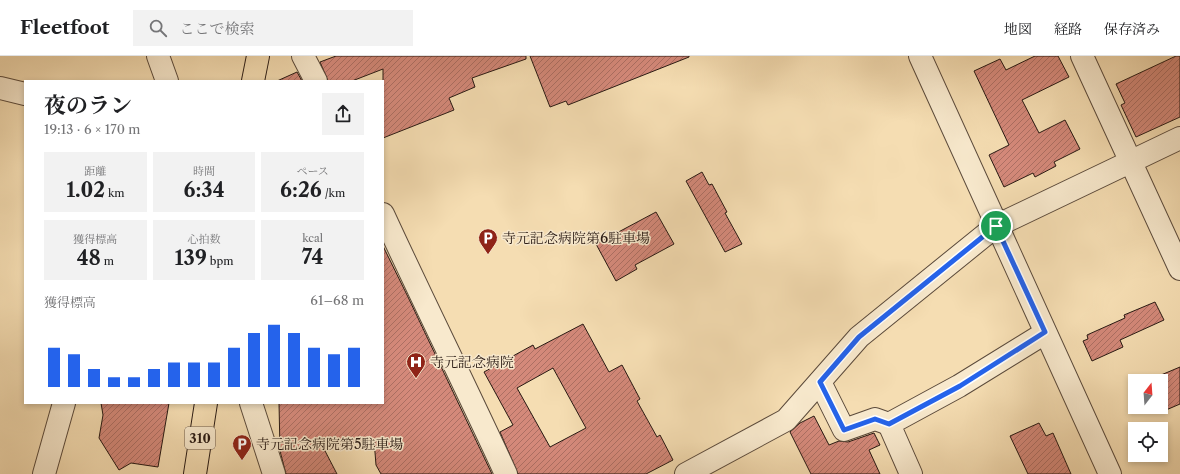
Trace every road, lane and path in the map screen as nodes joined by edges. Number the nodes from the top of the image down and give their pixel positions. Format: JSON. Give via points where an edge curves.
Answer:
{"nodes":[{"id":1,"x":158,"y":56,"type":"edge"},
{"id":2,"x":258,"y":56,"type":"edge"},
{"id":3,"x":303,"y":56,"type":"edge"},
{"id":4,"x":920,"y":56,"type":"edge"},
{"id":5,"x":1082,"y":56,"type":"edge"},
{"id":6,"x":167,"y":80,"type":"edge"},
{"id":7,"x":253,"y":80,"type":"edge"},
{"id":8,"x":315,"y":80,"type":"edge"},
{"id":9,"x":0,"y":88,"type":"edge"},
{"id":10,"x":24,"y":94,"type":"edge"},
{"id":11,"x":1180,"y":138,"type":"edge"},
{"id":12,"x":1130,"y":163,"type":"junction"},
{"id":13,"x":384,"y":216,"type":"edge"},
{"id":14,"x":996,"y":226,"type":"junction"},
{"id":15,"x":1180,"y":269,"type":"edge"},
{"id":16,"x":1045,"y":332,"type":"junction"},
{"id":17,"x":820,"y":382,"type":"junction"},
{"id":18,"x":64,"y":404,"type":"edge"},
{"id":19,"x":206,"y":404,"type":"edge"},
{"id":20,"x":251,"y":404,"type":"edge"},
{"id":21,"x":889,"y":424,"type":"junction"},
{"id":22,"x":44,"y":474,"type":"edge"},
{"id":23,"x":195,"y":474,"type":"edge"},
{"id":24,"x":274,"y":474,"type":"edge"},
{"id":25,"x":506,"y":474,"type":"edge"},
{"id":26,"x":686,"y":474,"type":"edge"},
{"id":27,"x":911,"y":474,"type":"edge"},
{"id":28,"x":1110,"y":474,"type":"edge"}],
"edges":[{"from":1,"to":6,"type":"street"},
{"from":2,"to":7,"type":"highway"},
{"from":3,"to":8,"type":"street"},
{"from":4,"to":14,"type":"street"},
{"from":5,"to":12,"type":"street"},
{"from":9,"to":10,"type":"street"},
{"from":11,"to":12,"type":"street"},
{"from":12,"to":14,"type":"street"},
{"from":12,"to":15,"type":"street"},
{"from":13,"to":25,"type":"street"},
{"from":14,"to":16,"type":"street"},
{"from":14,"to":17,"type":"street","via":[[859,337]]},
{"from":16,"to":21,"type":"street","via":[[960,386]]},
{"from":16,"to":28,"type":"street"},
{"from":17,"to":21,"type":"street","via":[[844,430],[875,419]]},
{"from":17,"to":26,"type":"street","via":[[786,420]]},
{"from":18,"to":22,"type":"street"},
{"from":19,"to":23,"type":"highway","number":"310"},
{"from":20,"to":24,"type":"street"},
{"from":21,"to":27,"type":"street"}]}
